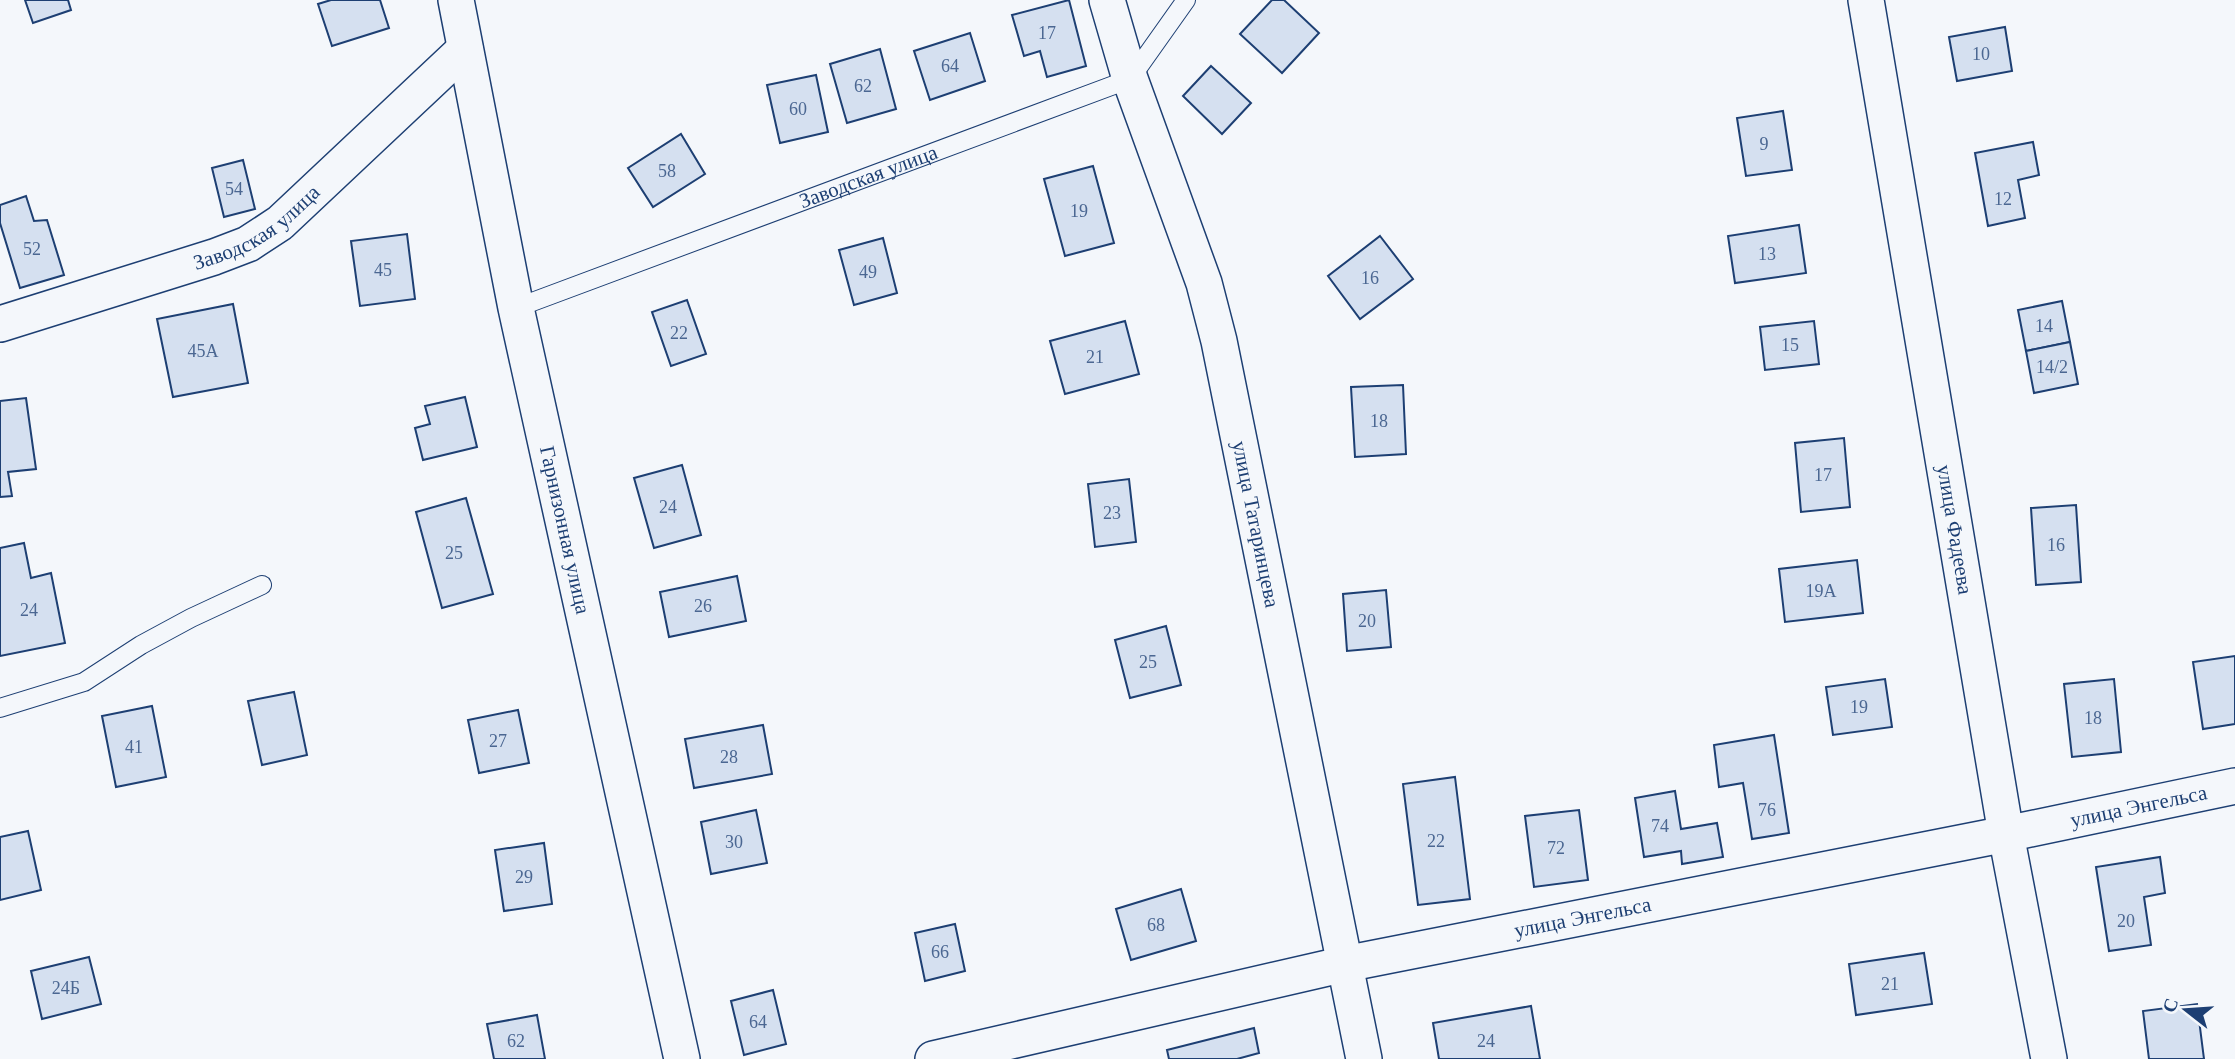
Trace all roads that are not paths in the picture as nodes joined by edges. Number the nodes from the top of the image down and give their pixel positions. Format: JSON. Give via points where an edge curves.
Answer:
{"nodes":[{"id":1,"x":456,"y":0,"type":"edge"},
{"id":2,"x":1107,"y":0,"type":"edge"},
{"id":3,"x":1186,"y":0,"type":"edge"},
{"id":4,"x":1866,"y":0,"type":"edge"},
{"id":5,"x":465,"y":49,"type":"junction"},
{"id":6,"x":1130,"y":79,"type":"junction"},
{"id":7,"x":516,"y":308,"type":"junction"},
{"id":8,"x":0,"y":324,"type":"edge"},
{"id":9,"x":262,"y":585,"type":"dead end"},
{"id":10,"x":0,"y":708,"type":"edge"},
{"id":11,"x":2235,"y":786,"type":"edge"},
{"id":12,"x":2006,"y":834,"type":"junction"},
{"id":13,"x":1345,"y":964,"type":"junction"},
{"id":14,"x":682,"y":1059,"type":"edge"},
{"id":15,"x":933,"y":1059,"type":"edge"},
{"id":16,"x":1364,"y":1059,"type":"edge"},
{"id":17,"x":2049,"y":1059,"type":"edge"}],
"edges":[{"from":1,"to":5,"type":"street","name":"Гарнизонная улица"},
{"from":2,"to":6,"type":"street","name":"улица Татаринцева"},
{"from":3,"to":6,"type":"lane"},
{"from":4,"to":12,"type":"street","name":"улица Фадеева"},
{"from":5,"to":7,"type":"street","name":"Гарнизонная улица"},
{"from":5,"to":8,"type":"street","name":"Заводская улица","via":[[308,199],[248,244]]},
{"from":6,"to":7,"type":"lane","name":"Заводская улица"},
{"from":6,"to":13,"type":"street","name":"улица Татаринцева","via":[[1204,283],[1219,341]]},
{"from":7,"to":14,"type":"street","name":"Гарнизонная улица"},
{"from":9,"to":10,"type":"lane","via":[[141,645],[84,682]]},
{"from":11,"to":12,"type":"street","name":"улица Энгельса"},
{"from":12,"to":13,"type":"street","name":"улица Энгельса"},
{"from":12,"to":17,"type":"street","name":"улица Фадеева"},
{"from":13,"to":15,"type":"street","name":"улица Энгельса"},
{"from":13,"to":16,"type":"street","name":"улица Татаринцева"}]}
